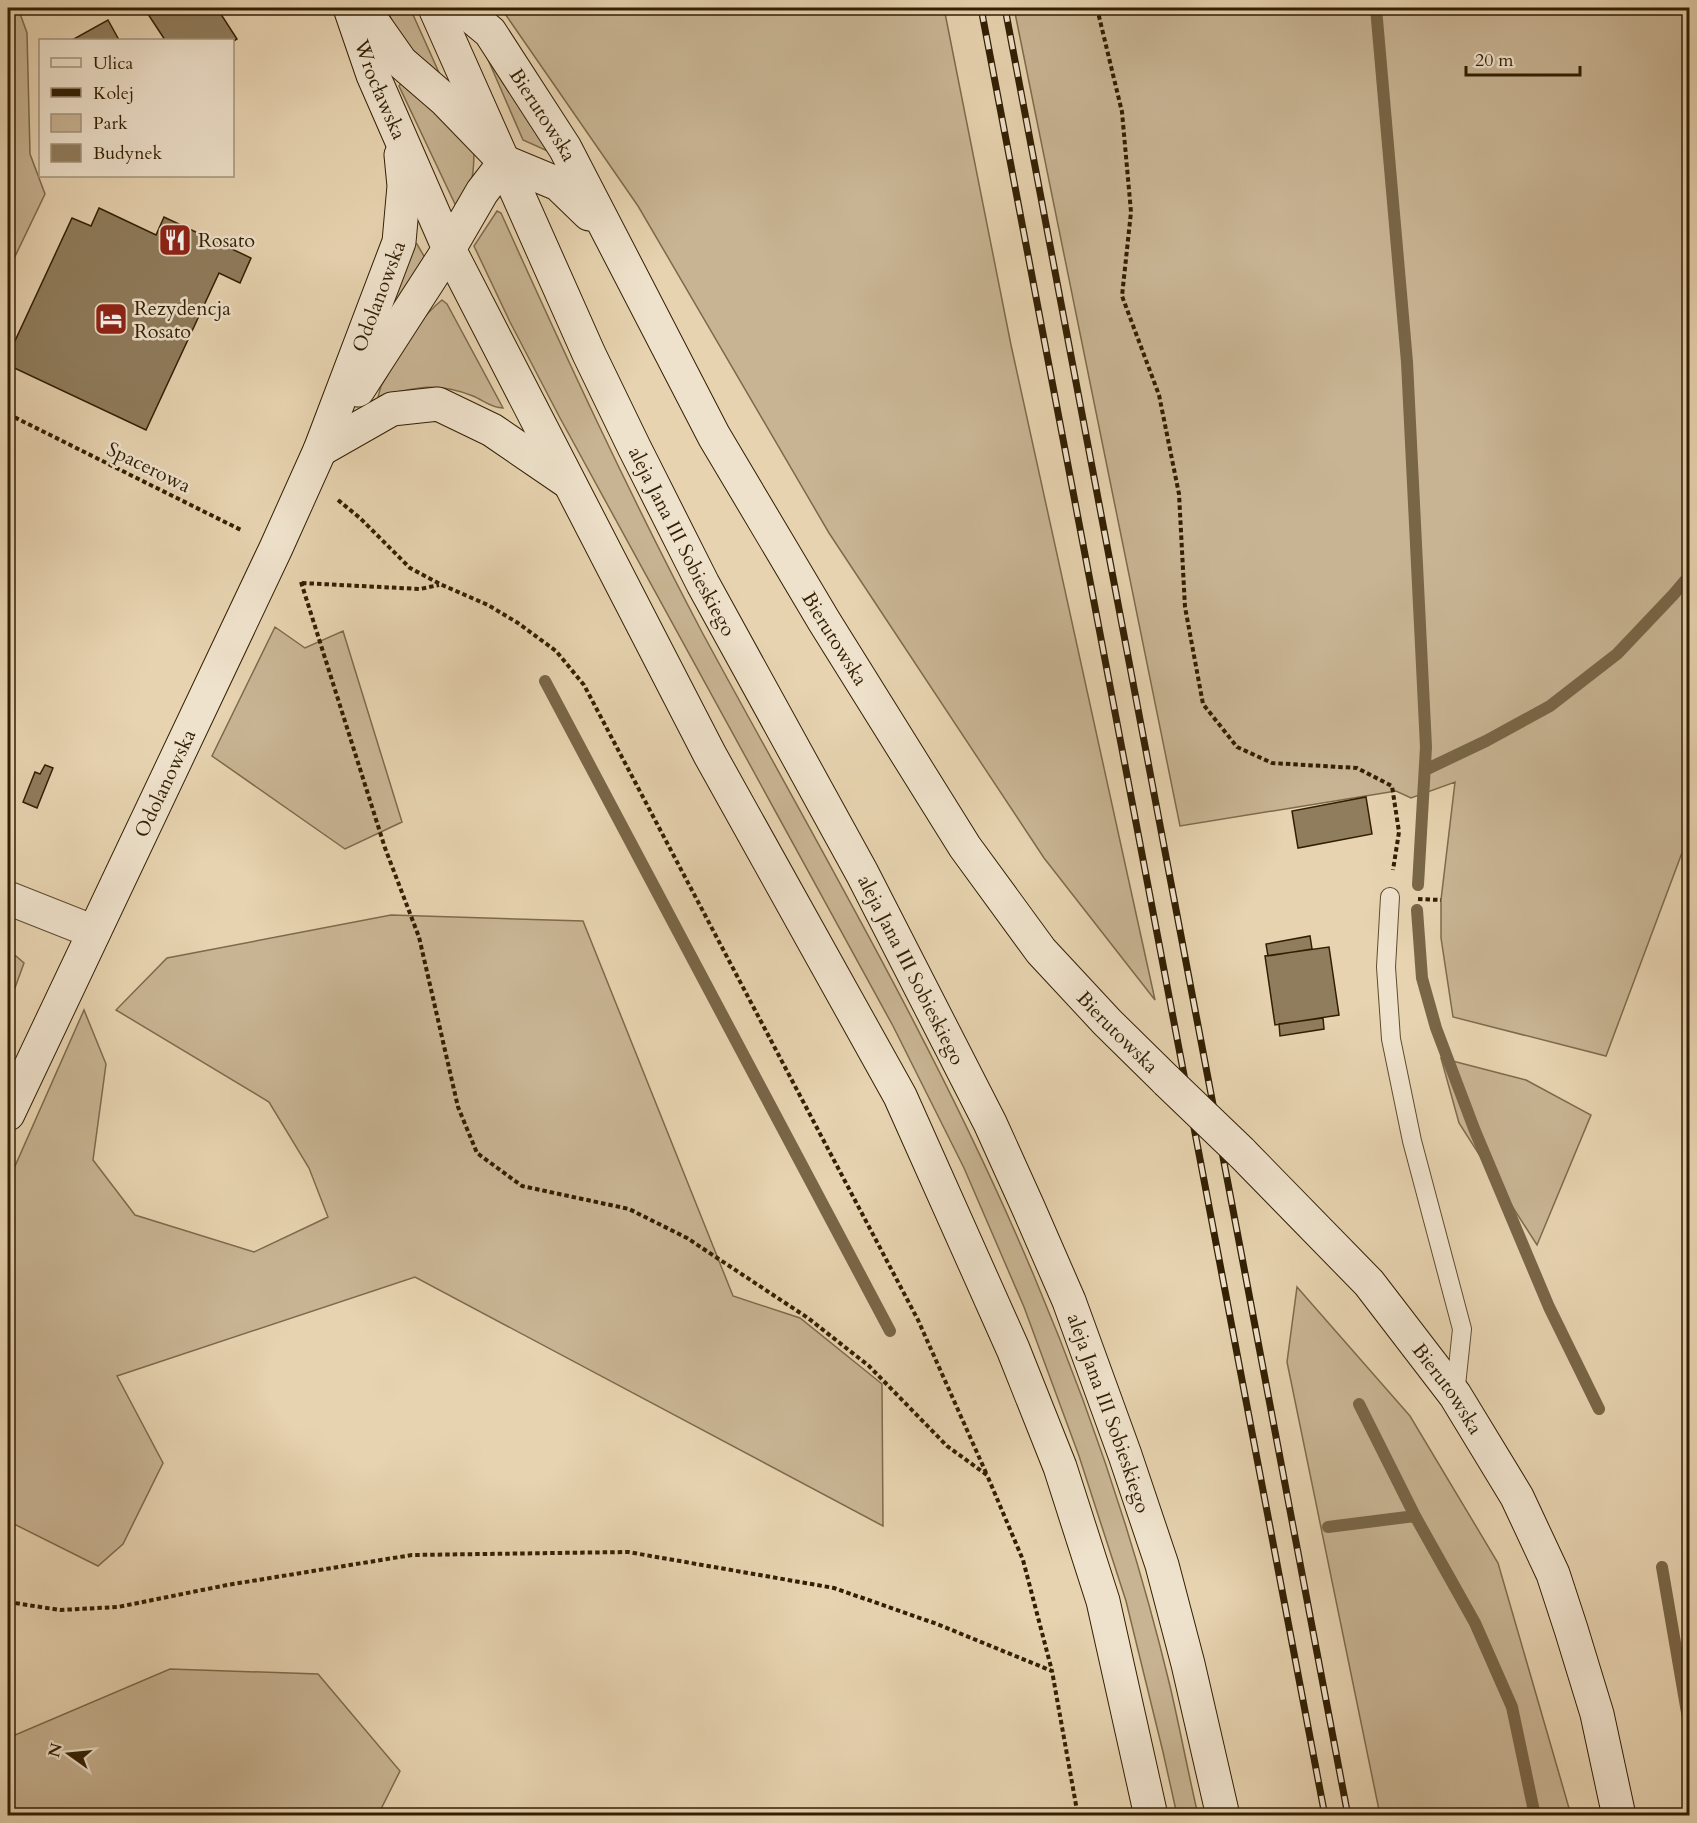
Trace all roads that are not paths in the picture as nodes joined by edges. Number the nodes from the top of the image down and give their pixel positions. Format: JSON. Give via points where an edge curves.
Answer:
{"nodes":[{"id":1,"x":350,"y":8,"type":"edge"},
{"id":2,"x":363,"y":8,"type":"edge"},
{"id":3,"x":435,"y":8,"type":"edge"},
{"id":4,"x":461,"y":8,"type":"edge"},
{"id":5,"x":484,"y":130,"type":"junction"},
{"id":6,"x":399,"y":135,"type":"junction"},
{"id":7,"x":505,"y":162,"type":"junction"},
{"id":8,"x":610,"y":234,"type":"junction"},
{"id":9,"x":448,"y":249,"type":"junction"},
{"id":10,"x":320,"y":450,"type":"junction"},
{"id":11,"x":569,"y":483,"type":"junction"},
{"id":12,"x":1390,"y":897,"type":"road end"},
{"id":13,"x":8,"y":898,"type":"edge"},
{"id":14,"x":94,"y":932,"type":"junction"},
{"id":15,"x":8,"y":1114,"type":"edge"},
{"id":16,"x":1455,"y":1395,"type":"junction"},
{"id":17,"x":1152,"y":1815,"type":"edge"},
{"id":18,"x":1223,"y":1815,"type":"edge"},
{"id":19,"x":1619,"y":1815,"type":"edge"}],
"edges":[{"from":1,"to":6,"type":"street","name":"Wrocławska"},
{"from":2,"to":5,"type":"street","name":"Wrocławska","via":[[401,62]]},
{"from":3,"to":5,"type":"street"},
{"from":4,"to":8,"type":"street","name":"Bierutowska","via":[[496,41],[565,148]]},
{"from":5,"to":7,"type":"street","name":"aleja Jana III Sobieskiego"},
{"from":6,"to":9,"type":"street","name":"Wrocławska"},
{"from":6,"to":10,"type":"street","name":"Odolanowska","via":[[404,186],[399,242]]},
{"from":7,"to":8,"type":"street","name":"Bierutowska","via":[[558,184]]},
{"from":7,"to":9,"type":"street","name":"Odolanowska"},
{"from":7,"to":18,"type":"street","name":"aleja Jana III Sobieskiego","via":[[634,447],[703,584],[862,873],[990,1123],[1032,1217],[1068,1301],[1162,1564]]},
{"from":8,"to":16,"type":"street","name":"Bierutowska","bridge":true,"via":[[714,436],[965,847],[1041,951],[1369,1283]]},
{"from":9,"to":10,"type":"street","name":"Odolanowska"},
{"from":9,"to":11,"type":"street"},
{"from":10,"to":11,"type":"street","via":[[392,409],[438,404],[492,430]]},
{"from":10,"to":14,"type":"street","name":"Odolanowska"},
{"from":11,"to":17,"type":"street","via":[[710,755],[900,1096],[1008,1339],[1060,1467],[1103,1601]]},
{"from":12,"to":16,"type":"lane","via":[[1386,967],[1391,1039],[1412,1141],[1462,1329]]},
{"from":13,"to":14,"type":"street"},
{"from":14,"to":15,"type":"street","name":"Odolanowska"},
{"from":16,"to":19,"type":"street","name":"Bierutowska","via":[[1516,1497],[1553,1574],[1597,1714]]}]}
